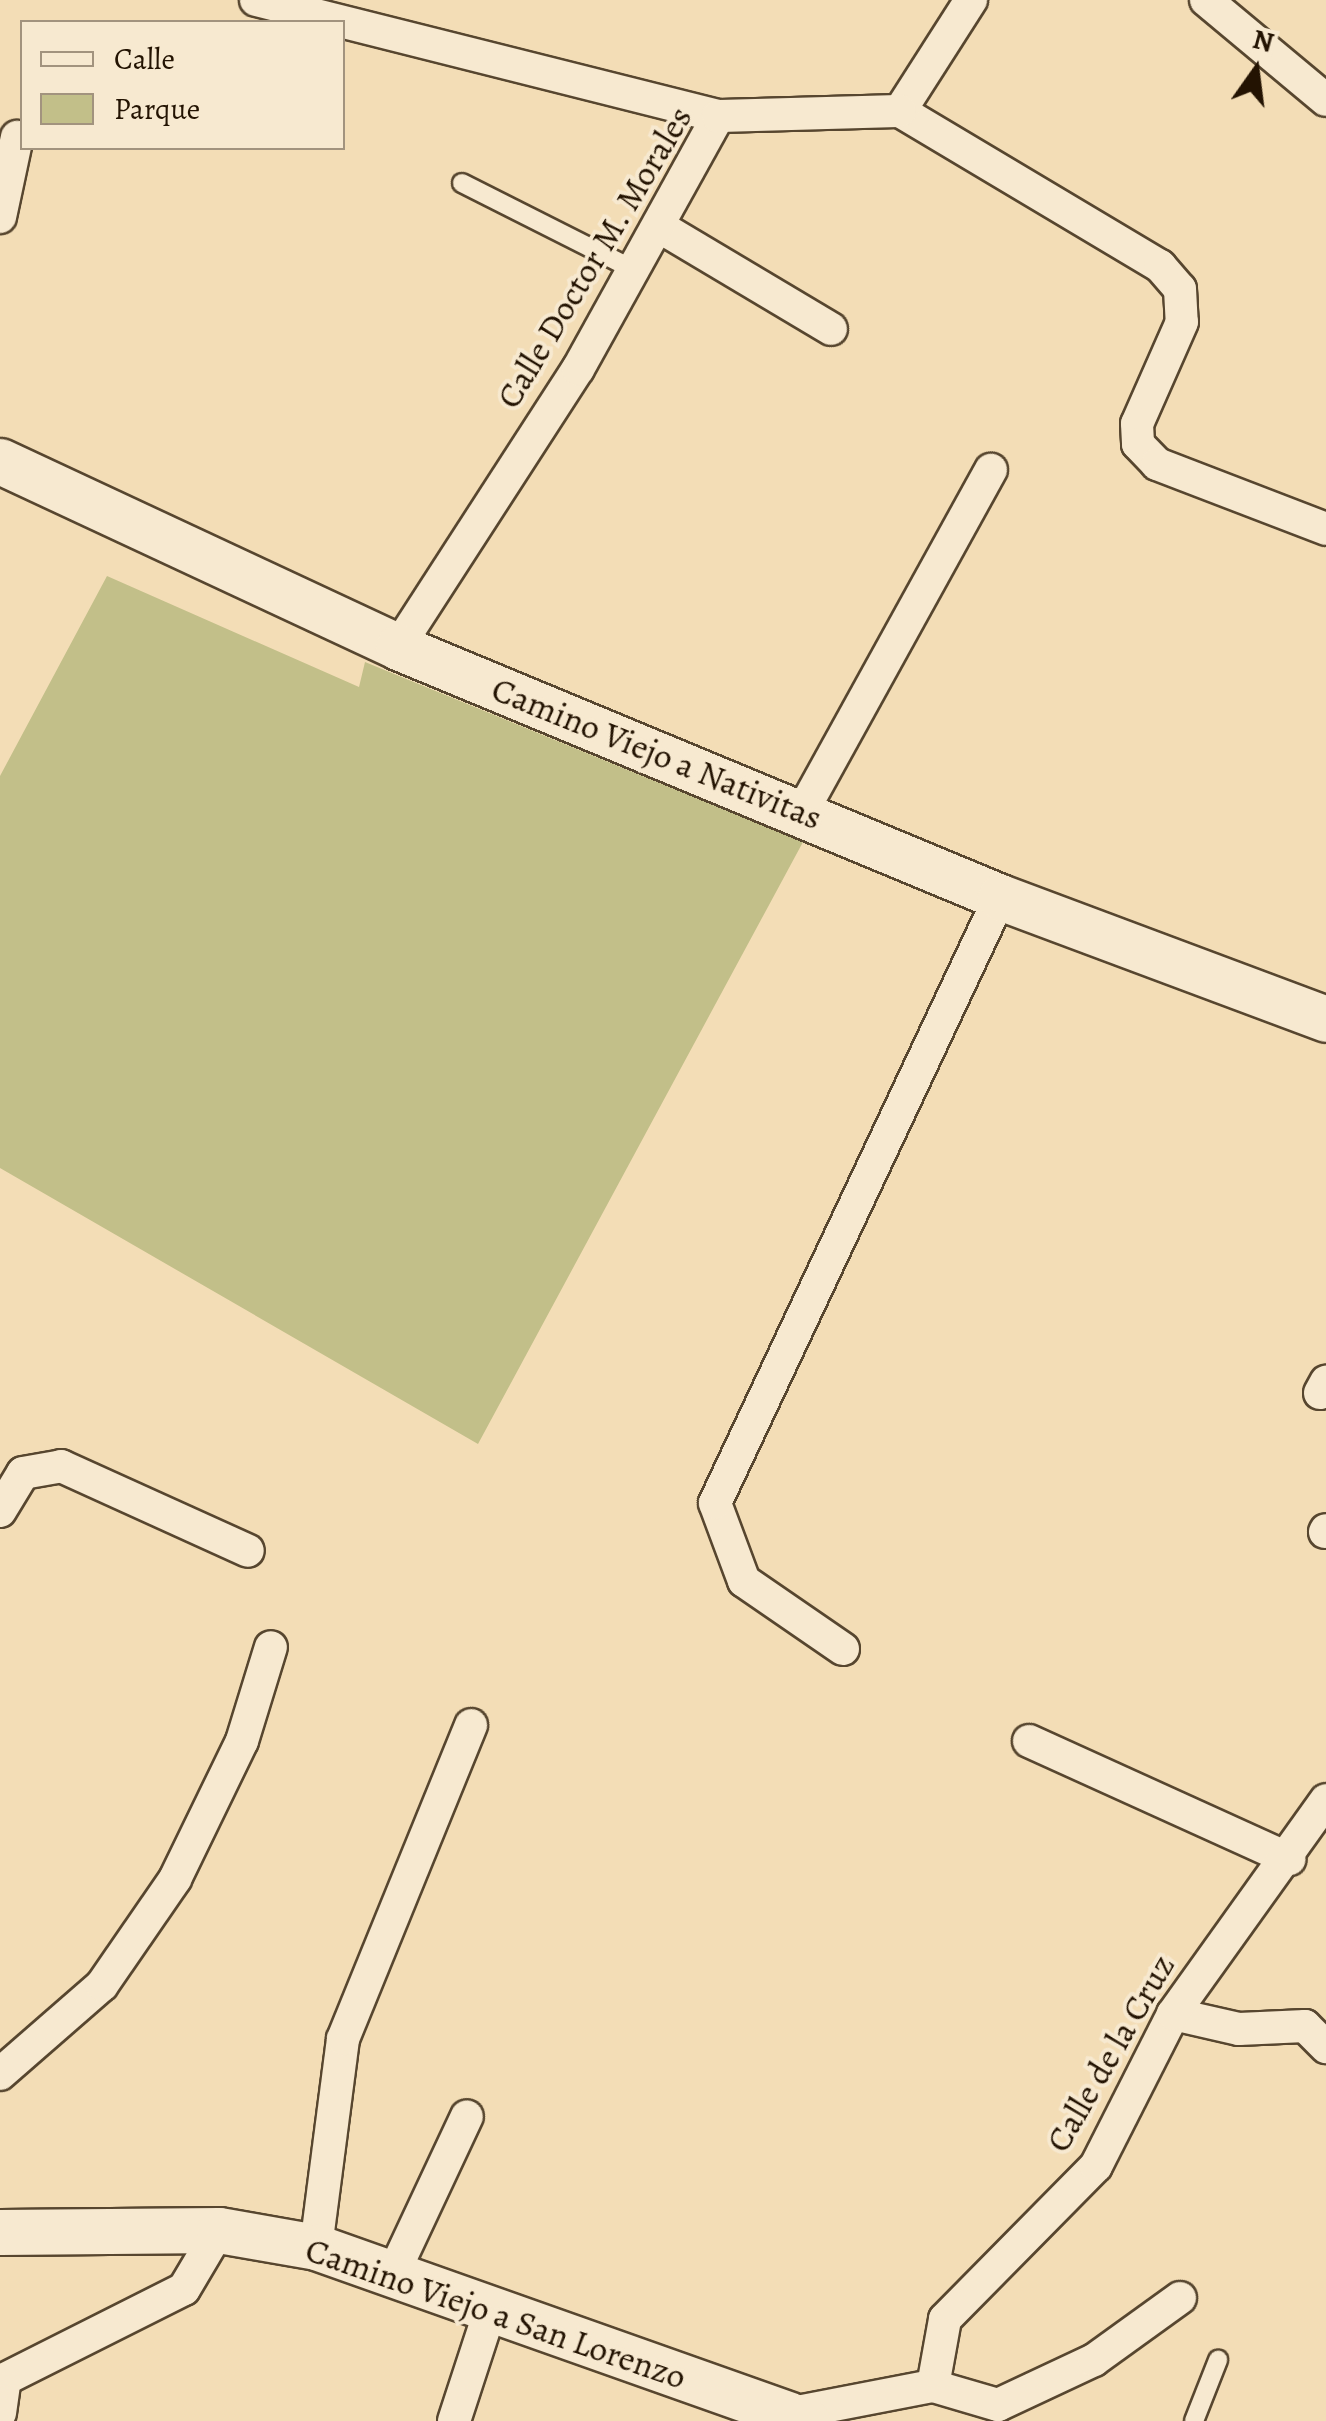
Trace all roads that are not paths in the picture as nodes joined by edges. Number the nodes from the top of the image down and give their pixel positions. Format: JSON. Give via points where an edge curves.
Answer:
{"nodes":[{"id":1,"x":256,"y":0,"type":"edge"},
{"id":2,"x":971,"y":0,"type":"edge"},
{"id":3,"x":1206,"y":0,"type":"edge"},
{"id":4,"x":336,"y":20,"type":"edge"},
{"id":5,"x":345,"y":22,"type":"edge"},
{"id":6,"x":1326,"y":100,"type":"edge"},
{"id":7,"x":900,"y":111,"type":"junction"},
{"id":8,"x":718,"y":116,"type":"junction"},
{"id":9,"x":17,"y":137,"type":"dead end"},
{"id":10,"x":462,"y":182,"type":"dead end"},
{"id":11,"x":0,"y":218,"type":"edge"},
{"id":12,"x":660,"y":227,"type":"junction"},
{"id":13,"x":634,"y":270,"type":"junction"},
{"id":14,"x":831,"y":329,"type":"dead end"},
{"id":15,"x":0,"y":460,"type":"edge"},
{"id":16,"x":991,"y":470,"type":"dead end"},
{"id":17,"x":1326,"y":529,"type":"edge"},
{"id":18,"x":398,"y":647,"type":"junction"},
{"id":19,"x":802,"y":812,"type":"junction"},
{"id":20,"x":1000,"y":896,"type":"junction"},
{"id":21,"x":1326,"y":1018,"type":"edge"},
{"id":22,"x":0,"y":1511,"type":"edge"},
{"id":23,"x":248,"y":1551,"type":"dead end"},
{"id":24,"x":272,"y":1646,"type":"dead end"},
{"id":25,"x":843,"y":1650,"type":"dead end"},
{"id":26,"x":471,"y":1725,"type":"dead end"},
{"id":27,"x":1028,"y":1741,"type":"dead end"},
{"id":28,"x":1326,"y":1800,"type":"edge"},
{"id":29,"x":1289,"y":1859,"type":"junction"},
{"id":30,"x":1173,"y":2014,"type":"junction"},
{"id":31,"x":1326,"y":2047,"type":"edge"},
{"id":32,"x":0,"y":2074,"type":"edge"},
{"id":33,"x":467,"y":2116,"type":"dead end"},
{"id":34,"x":219,"y":2230,"type":"junction"},
{"id":35,"x":0,"y":2232,"type":"edge"},
{"id":36,"x":316,"y":2248,"type":"junction"},
{"id":37,"x":392,"y":2274,"type":"junction"},
{"id":38,"x":1180,"y":2298,"type":"dead end"},
{"id":39,"x":491,"y":2308,"type":"junction"},
{"id":40,"x":1218,"y":2360,"type":"dead end"},
{"id":41,"x":933,"y":2386,"type":"junction"},
{"id":42,"x":0,"y":2413,"type":"edge"},
{"id":43,"x":797,"y":2417,"type":"edge"},
{"id":44,"x":454,"y":2421,"type":"edge"},
{"id":45,"x":1194,"y":2421,"type":"edge"}],
"edges":[{"from":1,"to":4,"type":"street"},
{"from":2,"to":7,"type":"street"},
{"from":3,"to":6,"type":"street"},
{"from":5,"to":8,"type":"street"},
{"from":7,"to":8,"type":"street","name":"Calle Doctor M. Morales"},
{"from":7,"to":17,"type":"street","via":[[1160,266],[1180,289],[1182,322],[1137,424],[1138,444],[1157,464]]},
{"from":8,"to":12,"type":"street","name":"Calle Doctor M. Morales"},
{"from":9,"to":11,"type":"street"},
{"from":10,"to":13,"type":"lane"},
{"from":12,"to":13,"type":"street","name":"Calle Doctor M. Morales"},
{"from":12,"to":14,"type":"street"},
{"from":13,"to":18,"type":"street","name":"Calle Doctor M. Morales"},
{"from":15,"to":18,"type":"street","name":"Camino Viejo a Nativitas"},
{"from":16,"to":19,"type":"street"},
{"from":18,"to":19,"type":"street","name":"Camino Viejo a Nativitas"},
{"from":19,"to":20,"type":"street","name":"Camino Viejo a Nativitas"},
{"from":20,"to":21,"type":"street","name":"Camino Viejo a Nativitas"},
{"from":20,"to":25,"type":"street","via":[[716,1504],[744,1581]]},
{"from":22,"to":23,"type":"street","via":[[23,1473],[60,1466]]},
{"from":24,"to":32,"type":"street","via":[[242,1741],[175,1880],[102,1985]]},
{"from":26,"to":36,"type":"street","via":[[344,2039]]},
{"from":27,"to":29,"type":"street"},
{"from":28,"to":29,"type":"street","name":"Calle de la Cruz"},
{"from":29,"to":30,"type":"street","name":"Calle de la Cruz"},
{"from":30,"to":31,"type":"street","via":[[1240,2029],[1305,2026]]},
{"from":30,"to":41,"type":"street","name":"Calle de la Cruz","via":[[1096,2166],[944,2319]]},
{"from":33,"to":37,"type":"street"},
{"from":34,"to":35,"type":"street","name":"Camino Viejo a San Lorenzo"},
{"from":34,"to":36,"type":"street","name":"Camino Viejo a San Lorenzo"},
{"from":34,"to":42,"type":"street","via":[[184,2290],[5,2378]]},
{"from":36,"to":37,"type":"street","name":"Camino Viejo a San Lorenzo"},
{"from":37,"to":39,"type":"street","name":"Camino Viejo a San Lorenzo"},
{"from":38,"to":41,"type":"street","via":[[1094,2360],[998,2405]]},
{"from":39,"to":43,"type":"street","name":"Camino Viejo a San Lorenzo"},
{"from":39,"to":44,"type":"street"},
{"from":40,"to":45,"type":"lane"},
{"from":41,"to":43,"type":"street"}]}
